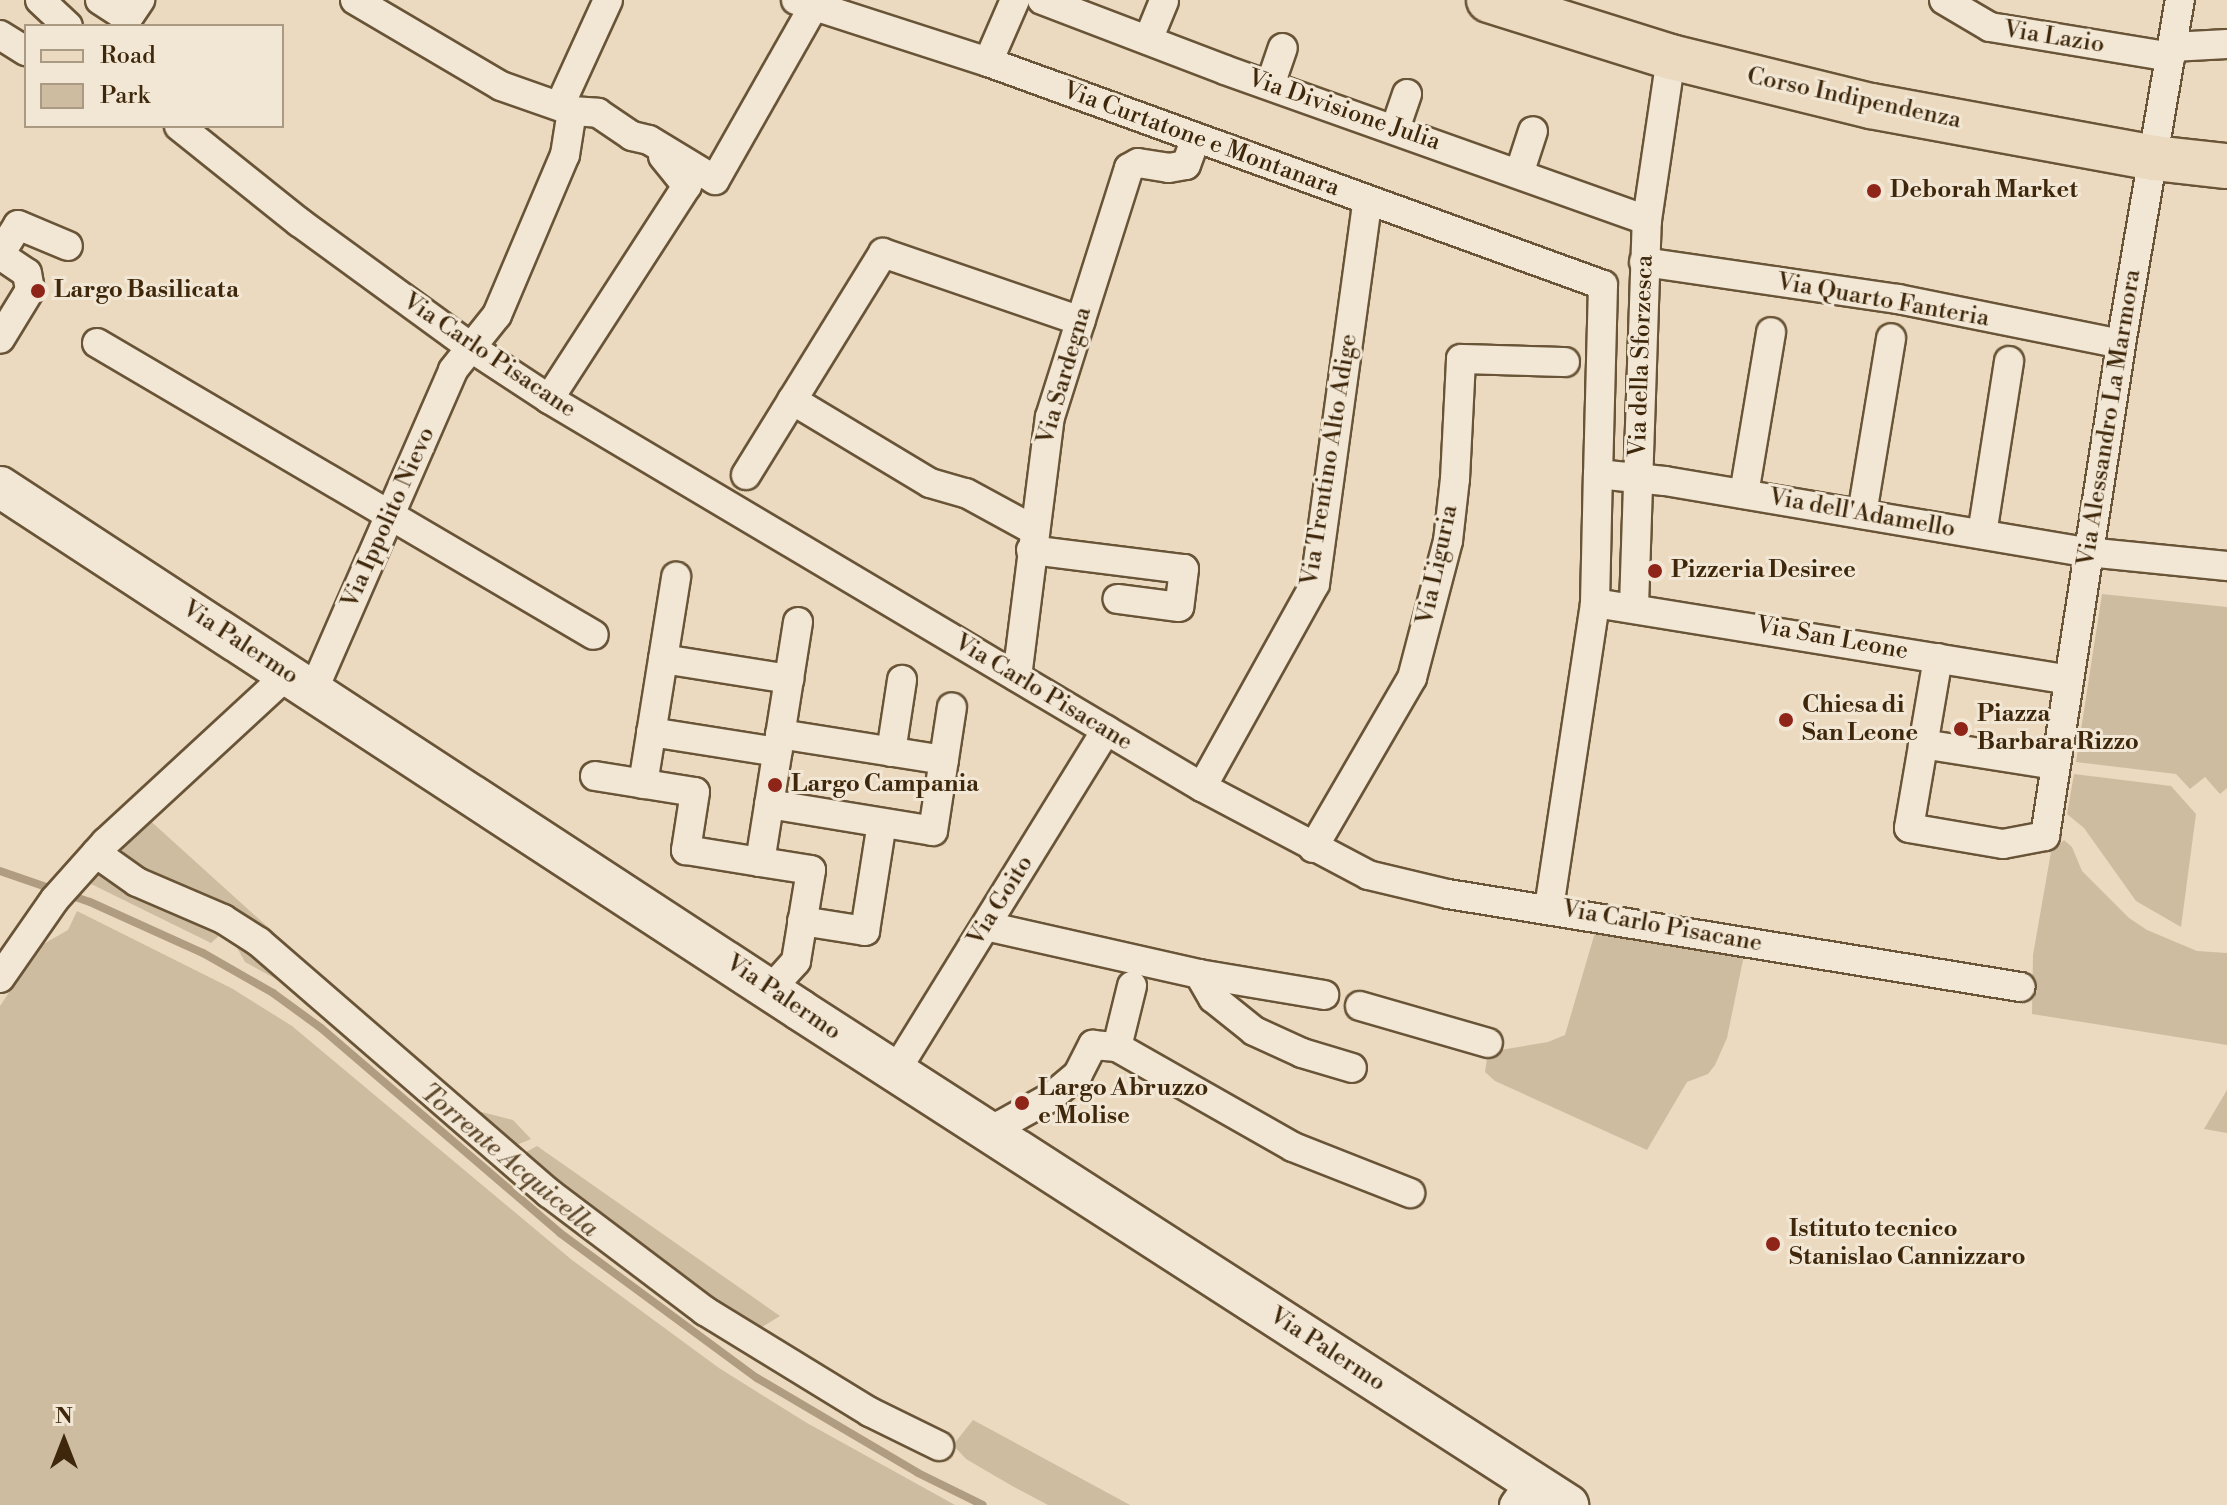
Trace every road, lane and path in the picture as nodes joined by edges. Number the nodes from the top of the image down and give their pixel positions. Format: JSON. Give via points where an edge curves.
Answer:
{"nodes":[{"id":1,"x":100,"y":0,"type":"edge"},
{"id":2,"x":140,"y":0,"type":"edge"},
{"id":3,"x":355,"y":0,"type":"edge"},
{"id":4,"x":608,"y":0,"type":"edge"},
{"id":5,"x":1015,"y":0,"type":"edge"},
{"id":6,"x":1042,"y":0,"type":"edge"},
{"id":7,"x":1489,"y":0,"type":"edge"},
{"id":8,"x":1944,"y":0,"type":"edge"},
{"id":9,"x":2180,"y":0,"type":"edge"},
{"id":10,"x":1164,"y":1,"type":"edge"},
{"id":11,"x":805,"y":3,"type":"edge"},
{"id":12,"x":1571,"y":13,"type":"edge"},
{"id":13,"x":0,"y":35,"type":"edge"},
{"id":14,"x":1148,"y":40,"type":"junction"},
{"id":15,"x":2227,"y":44,"type":"edge"},
{"id":16,"x":1283,"y":48,"type":"dead end"},
{"id":17,"x":24,"y":50,"type":"edge"},
{"id":18,"x":2171,"y":52,"type":"junction"},
{"id":19,"x":1671,"y":57,"type":"junction"},
{"id":20,"x":988,"y":62,"type":"junction"},
{"id":21,"x":1270,"y":85,"type":"junction"},
{"id":22,"x":1407,"y":94,"type":"dead end"},
{"id":23,"x":566,"y":108,"type":"junction"},
{"id":24,"x":182,"y":128,"type":"edge"},
{"id":25,"x":1395,"y":129,"type":"junction"},
{"id":26,"x":1533,"y":131,"type":"dead end"},
{"id":27,"x":1196,"y":138,"type":"junction"},
{"id":28,"x":649,"y":140,"type":"junction"},
{"id":29,"x":2154,"y":158,"type":"junction"},
{"id":30,"x":2227,"y":166,"type":"edge"},
{"id":31,"x":1519,"y":174,"type":"junction"},
{"id":32,"x":1367,"y":202,"type":"junction"},
{"id":33,"x":1647,"y":220,"type":"junction"},
{"id":34,"x":68,"y":246,"type":"dead end"},
{"id":35,"x":0,"y":255,"type":"edge"},
{"id":36,"x":1644,"y":262,"type":"junction"},
{"id":37,"x":1603,"y":285,"type":"joint"},
{"id":38,"x":1081,"y":321,"type":"junction"},
{"id":39,"x":1771,"y":332,"type":"dead end"},
{"id":40,"x":1891,"y":338,"type":"dead end"},
{"id":41,"x":0,"y":339,"type":"edge"},
{"id":42,"x":97,"y":343,"type":"dead end"},
{"id":43,"x":2121,"y":344,"type":"junction"},
{"id":44,"x":473,"y":349,"type":"junction"},
{"id":45,"x":2009,"y":361,"type":"dead end"},
{"id":46,"x":1565,"y":362,"type":"dead end"},
{"id":47,"x":549,"y":399,"type":"junction"},
{"id":48,"x":792,"y":400,"type":"junction"},
{"id":49,"x":1598,"y":474,"type":"junction"},
{"id":50,"x":746,"y":475,"type":"dead end"},
{"id":51,"x":1637,"y":477,"type":"junction"},
{"id":52,"x":0,"y":487,"type":"edge"},
{"id":53,"x":1744,"y":494,"type":"junction"},
{"id":54,"x":391,"y":514,"type":"junction"},
{"id":55,"x":1862,"y":514,"type":"junction"},
{"id":56,"x":1982,"y":534,"type":"junction"},
{"id":57,"x":1032,"y":540,"type":"junction"},
{"id":58,"x":2087,"y":552,"type":"junction"},
{"id":59,"x":2227,"y":566,"type":"edge"},
{"id":60,"x":676,"y":577,"type":"dead end"},
{"id":61,"x":1118,"y":599,"type":"dead end"},
{"id":62,"x":1595,"y":603,"type":"junction"},
{"id":63,"x":1634,"y":606,"type":"junction"},
{"id":64,"x":798,"y":622,"type":"dead end"},
{"id":65,"x":594,"y":635,"type":"dead end"},
{"id":66,"x":1938,"y":658,"type":"junction"},
{"id":67,"x":663,"y":659,"type":"junction"},
{"id":68,"x":1017,"y":677,"type":"junction"},
{"id":69,"x":789,"y":679,"type":"junction"},
{"id":70,"x":902,"y":680,"type":"dead end"},
{"id":71,"x":2068,"y":680,"type":"junction"},
{"id":72,"x":300,"y":682,"type":"junction"},
{"id":73,"x":952,"y":707,"type":"dead end"},
{"id":74,"x":1106,"y":730,"type":"junction"},
{"id":75,"x":651,"y":732,"type":"junction"},
{"id":76,"x":779,"y":743,"type":"junction"},
{"id":77,"x":1923,"y":744,"type":"junction"},
{"id":78,"x":891,"y":752,"type":"junction"},
{"id":79,"x":944,"y":760,"type":"junction"},
{"id":80,"x":2055,"y":765,"type":"junction"},
{"id":81,"x":595,"y":776,"type":"dead end"},
{"id":82,"x":643,"y":784,"type":"junction"},
{"id":83,"x":1202,"y":787,"type":"junction"},
{"id":84,"x":769,"y":804,"type":"junction"},
{"id":85,"x":882,"y":823,"type":"junction"},
{"id":86,"x":1313,"y":848,"type":"junction"},
{"id":87,"x":96,"y":853,"type":"junction"},
{"id":88,"x":760,"y":862,"type":"junction"},
{"id":89,"x":1549,"y":908,"type":"junction"},
{"id":90,"x":802,"y":921,"type":"junction"},
{"id":91,"x":986,"y":926,"type":"junction"},
{"id":92,"x":1199,"y":974,"type":"junction"},
{"id":93,"x":0,"y":978,"type":"edge"},
{"id":94,"x":1132,"y":986,"type":"dead end"},
{"id":95,"x":2020,"y":987,"type":"dead end"},
{"id":96,"x":770,"y":990,"type":"junction"},
{"id":97,"x":1324,"y":995,"type":"dead end"},
{"id":98,"x":1360,"y":1006,"type":"dead end"},
{"id":99,"x":1488,"y":1043,"type":"dead end"},
{"id":100,"x":1117,"y":1047,"type":"junction"},
{"id":101,"x":1352,"y":1068,"type":"dead end"},
{"id":102,"x":895,"y":1072,"type":"junction"},
{"id":103,"x":992,"y":1134,"type":"junction"},
{"id":104,"x":1410,"y":1193,"type":"dead end"},
{"id":105,"x":939,"y":1446,"type":"dead end"},
{"id":106,"x":1522,"y":1493,"type":"edge"},
{"id":107,"x":1568,"y":1505,"type":"edge"}],
"edges":[{"from":1,"to":2,"type":"street","via":[[128,18]]},
{"from":3,"to":23,"type":"street","via":[[501,86]]},
{"from":4,"to":23,"type":"street","name":"Via Ippolito Nievo"},
{"from":5,"to":20,"type":"street"},
{"from":6,"to":14,"type":"street","name":"Via Divisione Julia"},
{"from":7,"to":12,"type":"main road","name":"Corso Indipendenza"},
{"from":8,"to":18,"type":"street","name":"Via Lazio","via":[[1990,27]]},
{"from":9,"to":18,"type":"street","name":"Via Alessandro La Marmora"},
{"from":10,"to":14,"type":"street"},
{"from":11,"to":20,"type":"street","name":"Via Curtatone e Montanara"},
{"from":11,"to":28,"type":"street","via":[[715,180]]},
{"from":12,"to":19,"type":"main road","name":"Corso Indipendenza"},
{"from":13,"to":17,"type":"street"},
{"from":14,"to":21,"type":"street","name":"Via Divisione Julia"},
{"from":15,"to":18,"type":"street","name":"Via Lazio"},
{"from":16,"to":21,"type":"street"},
{"from":18,"to":29,"type":"street","name":"Via Alessandro La Marmora"},
{"from":19,"to":29,"type":"main road","name":"Corso Indipendenza","via":[[1871,106]]},
{"from":19,"to":33,"type":"street","name":"Via della Sforzesca"},
{"from":20,"to":27,"type":"street","name":"Via Curtatone e Montanara"},
{"from":21,"to":25,"type":"street","name":"Via Divisione Julia"},
{"from":22,"to":25,"type":"street"},
{"from":23,"to":28,"type":"street","via":[[598,113],[632,136]]},
{"from":23,"to":44,"type":"street","name":"Via Ippolito Nievo","via":[[565,155],[497,315]]},
{"from":24,"to":44,"type":"street","name":"Via Carlo Pisacane"},
{"from":25,"to":31,"type":"street","name":"Via Divisione Julia"},
{"from":26,"to":31,"type":"street"},
{"from":27,"to":32,"type":"street","name":"Via Curtatone e Montanara"},
{"from":27,"to":38,"type":"street","name":"Via Sardegna","via":[[1186,165],[1138,163],[1129,168]]},
{"from":28,"to":47,"type":"street","via":[[687,186]]},
{"from":29,"to":30,"type":"main road","name":"Corso Indipendenza"},
{"from":29,"to":43,"type":"street","name":"Via Alessandro La Marmora"},
{"from":31,"to":33,"type":"street","name":"Via Divisione Julia"},
{"from":32,"to":37,"type":"street","name":"Via Curtatone e Montanara"},
{"from":32,"to":83,"type":"street","name":"Via Trentino Alto Adige","via":[[1315,584]]},
{"from":33,"to":36,"type":"street","name":"Via della Sforzesca"},
{"from":34,"to":35,"type":"street","via":[[18,225]]},
{"from":35,"to":41,"type":"street","via":[[27,273],[30,290]]},
{"from":36,"to":43,"type":"street","name":"Via Quarto Fanteria","via":[[1898,299]]},
{"from":36,"to":51,"type":"street","name":"Via della Sforzesca"},
{"from":37,"to":49,"type":"street","name":"Via della Sforzesca"},
{"from":38,"to":48,"type":"street","via":[[883,253]]},
{"from":38,"to":57,"type":"street","name":"Via Sardegna","via":[[1050,417]]},
{"from":39,"to":53,"type":"street"},
{"from":40,"to":55,"type":"street"},
{"from":42,"to":54,"type":"street"},
{"from":43,"to":58,"type":"street","name":"Via Alessandro La Marmora"},
{"from":44,"to":47,"type":"street","name":"Via Carlo Pisacane"},
{"from":44,"to":54,"type":"street","name":"Via Ippolito Nievo","via":[[453,370]]},
{"from":45,"to":56,"type":"street"},
{"from":46,"to":86,"type":"street","name":"Via Liguria","via":[[1461,359],[1448,541],[1412,678]]},
{"from":47,"to":68,"type":"street","name":"Via Carlo Pisacane"},
{"from":48,"to":50,"type":"street"},
{"from":48,"to":57,"type":"street","via":[[930,483],[966,493]]},
{"from":49,"to":51,"type":"street","name":"Via della Sforzesca"},
{"from":49,"to":62,"type":"street"},
{"from":51,"to":53,"type":"street","name":"Via dell'Adamello"},
{"from":51,"to":63,"type":"street"},
{"from":52,"to":72,"type":"main road","name":"Via Palermo"},
{"from":53,"to":55,"type":"street","name":"Via dell'Adamello"},
{"from":54,"to":65,"type":"street"},
{"from":54,"to":72,"type":"street","name":"Via Ippolito Nievo"},
{"from":55,"to":56,"type":"street","name":"Via dell'Adamello"},
{"from":56,"to":58,"type":"street","name":"Via dell'Adamello"},
{"from":57,"to":61,"type":"street","via":[[1184,569],[1179,607]]},
{"from":57,"to":68,"type":"street","name":"Via Sardegna"},
{"from":58,"to":59,"type":"street","name":"Via dell'Adamello"},
{"from":58,"to":71,"type":"street","name":"Via Alessandro La Marmora"},
{"from":60,"to":67,"type":"street"},
{"from":62,"to":63,"type":"street","name":"Via San Leone"},
{"from":62,"to":89,"type":"street"},
{"from":63,"to":66,"type":"street","name":"Via San Leone"},
{"from":64,"to":69,"type":"street"},
{"from":66,"to":71,"type":"street","name":"Via San Leone"},
{"from":66,"to":77,"type":"street"},
{"from":67,"to":69,"type":"street"},
{"from":67,"to":75,"type":"street"},
{"from":68,"to":74,"type":"street","name":"Via Carlo Pisacane"},
{"from":69,"to":76,"type":"street"},
{"from":70,"to":78,"type":"street"},
{"from":71,"to":80,"type":"street","name":"Via Alessandro La Marmora"},
{"from":72,"to":87,"type":"street"},
{"from":72,"to":96,"type":"main road","name":"Via Palermo"},
{"from":73,"to":79,"type":"street"},
{"from":74,"to":83,"type":"street","name":"Via Carlo Pisacane"},
{"from":74,"to":91,"type":"street","name":"Via Goito"},
{"from":75,"to":76,"type":"street"},
{"from":75,"to":82,"type":"street"},
{"from":76,"to":78,"type":"street"},
{"from":76,"to":84,"type":"street"},
{"from":77,"to":80,"type":"street"},
{"from":77,"to":80,"type":"street","name":"Via Alessandro La Marmora","via":[[1909,828],[2003,844],[2045,836]]},
{"from":78,"to":79,"type":"street"},
{"from":79,"to":85,"type":"street","via":[[933,831]]},
{"from":81,"to":82,"type":"street"},
{"from":82,"to":88,"type":"street","via":[[695,792],[686,850]]},
{"from":83,"to":86,"type":"street","name":"Via Carlo Pisacane"},
{"from":84,"to":85,"type":"street"},
{"from":84,"to":88,"type":"street"},
{"from":85,"to":90,"type":"street","via":[[865,931]]},
{"from":86,"to":89,"type":"street","name":"Via Carlo Pisacane","via":[[1368,875],[1448,894]]},
{"from":87,"to":93,"type":"street","via":[[55,899]]},
{"from":87,"to":105,"type":"street","via":[[137,882],[223,919],[259,942],[549,1193],[705,1311],[870,1412]]},
{"from":88,"to":90,"type":"street","via":[[811,870]]},
{"from":89,"to":95,"type":"street","name":"Via Carlo Pisacane"},
{"from":90,"to":96,"type":"street","via":[[796,961]]},
{"from":91,"to":92,"type":"street"},
{"from":91,"to":102,"type":"street","name":"Via Goito"},
{"from":92,"to":97,"type":"street"},
{"from":92,"to":101,"type":"street","via":[[1221,1006],[1254,1031]]},
{"from":94,"to":100,"type":"street"},
{"from":96,"to":102,"type":"main road","name":"Via Palermo"},
{"from":98,"to":99,"type":"street"},
{"from":100,"to":103,"type":"street","via":[[1093,1045],[1078,1074]]},
{"from":100,"to":104,"type":"street","via":[[1293,1147]]},
{"from":102,"to":103,"type":"main road","name":"Via Palermo"},
{"from":103,"to":106,"type":"main road","name":"Via Palermo"},
{"from":106,"to":107,"type":"main road","name":"Via Palermo"}]}
